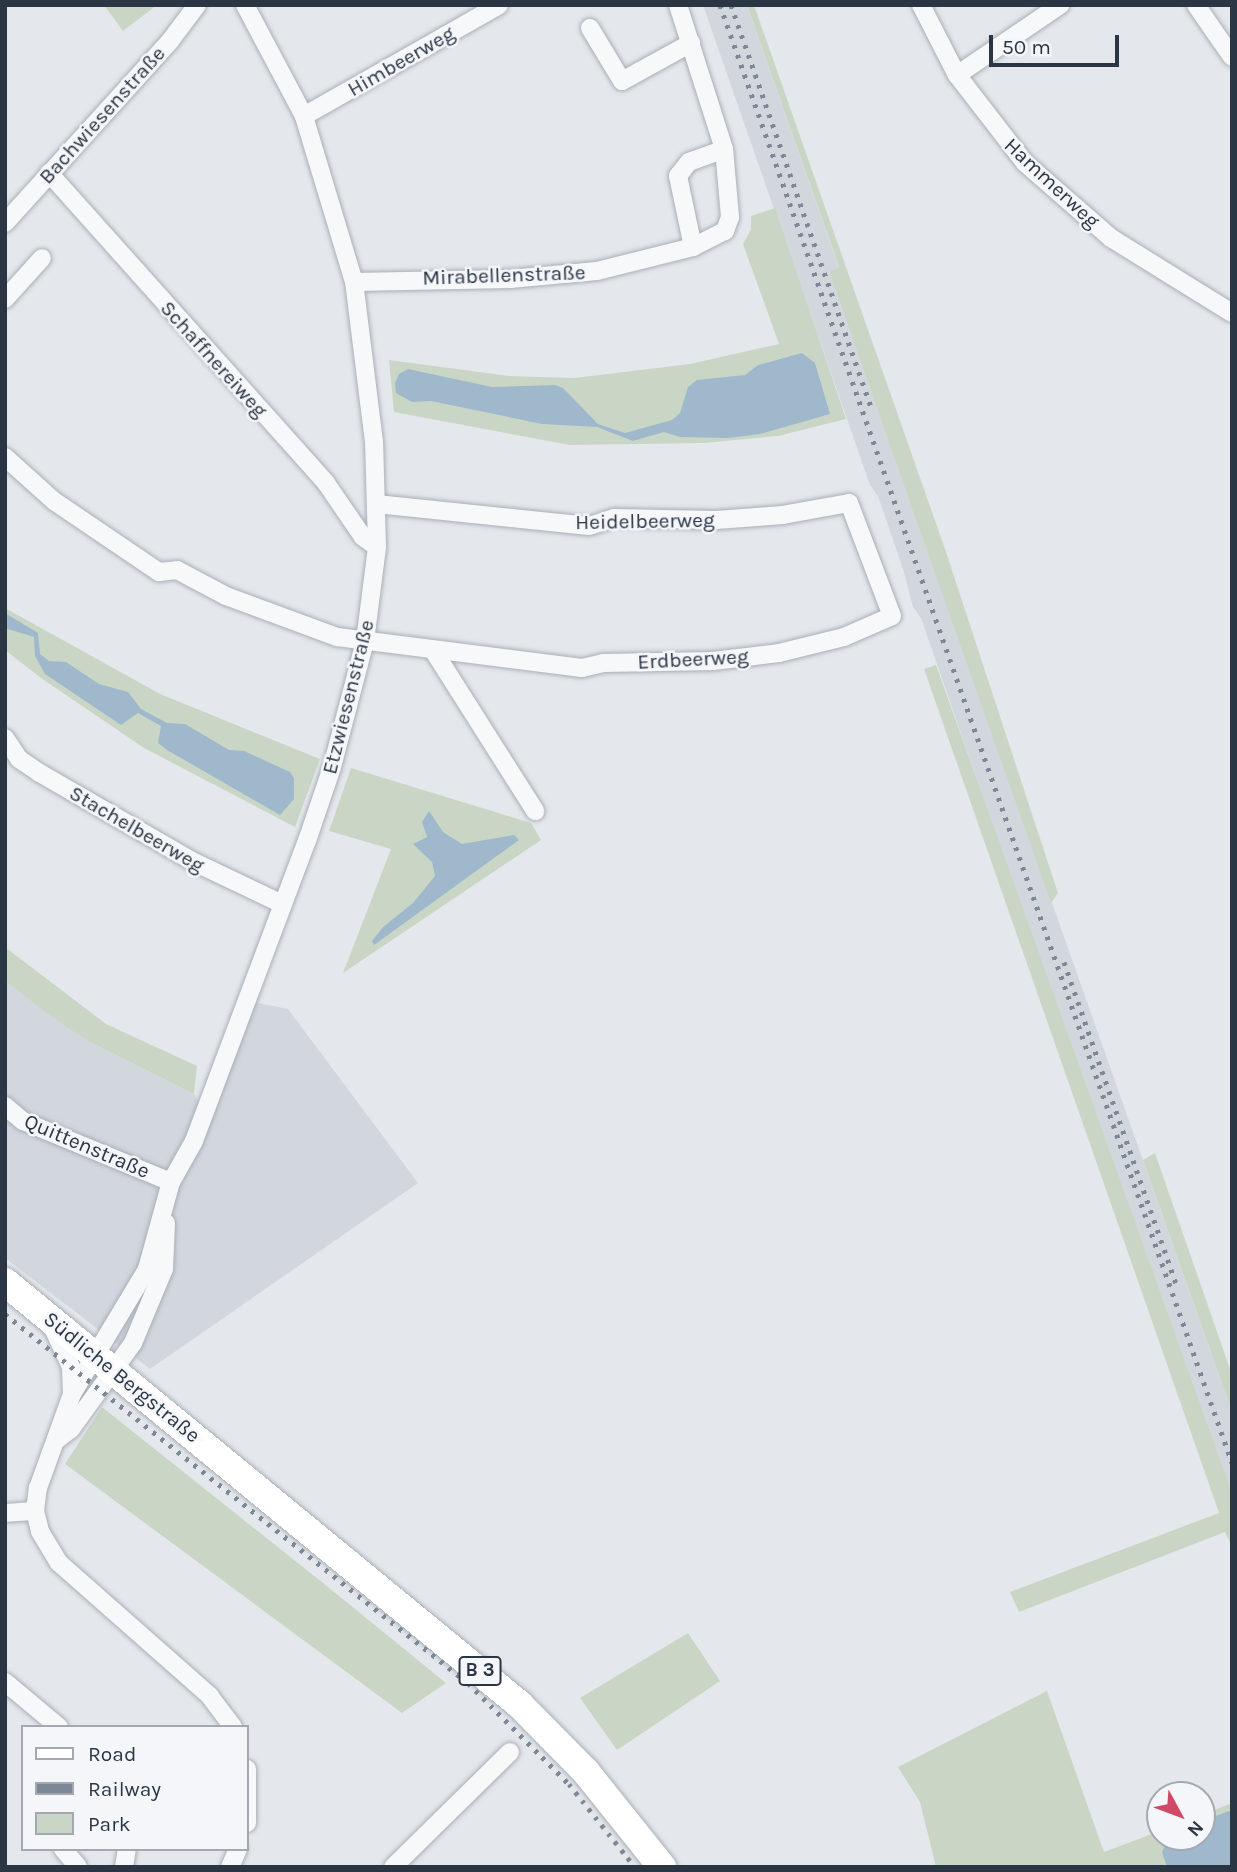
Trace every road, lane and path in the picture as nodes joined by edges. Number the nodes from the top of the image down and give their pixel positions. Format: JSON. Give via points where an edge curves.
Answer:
{"nodes":[{"id":1,"x":197,"y":5,"type":"edge"},
{"id":2,"x":245,"y":5,"type":"edge"},
{"id":3,"x":499,"y":5,"type":"edge"},
{"id":4,"x":678,"y":5,"type":"edge"},
{"id":5,"x":921,"y":5,"type":"edge"},
{"id":6,"x":1060,"y":5,"type":"edge"},
{"id":7,"x":1196,"y":5,"type":"edge"},
{"id":8,"x":590,"y":28,"type":"dead end"},
{"id":9,"x":691,"y":43,"type":"junction"},
{"id":10,"x":1232,"y":57,"type":"edge"},
{"id":11,"x":957,"y":75,"type":"junction"},
{"id":12,"x":304,"y":116,"type":"junction"},
{"id":13,"x":724,"y":149,"type":"junction"},
{"id":14,"x":49,"y":173,"type":"junction"},
{"id":15,"x":5,"y":223,"type":"edge"},
{"id":16,"x":693,"y":247,"type":"junction"},
{"id":17,"x":41,"y":258,"type":"dead end"},
{"id":18,"x":354,"y":282,"type":"junction"},
{"id":19,"x":5,"y":299,"type":"edge"},
{"id":20,"x":1232,"y":313,"type":"edge"},
{"id":21,"x":5,"y":457,"type":"edge"},
{"id":22,"x":376,"y":504,"type":"junction"},
{"id":23,"x":377,"y":547,"type":"junction"},
{"id":24,"x":873,"y":564,"type":"joint"},
{"id":25,"x":365,"y":641,"type":"junction"},
{"id":26,"x":433,"y":649,"type":"junction"},
{"id":27,"x":5,"y":738,"type":"edge"},
{"id":28,"x":535,"y":811,"type":"dead end"},
{"id":29,"x":282,"y":904,"type":"junction"},
{"id":30,"x":5,"y":1106,"type":"edge"},
{"id":31,"x":172,"y":1182,"type":"junction"},
{"id":32,"x":5,"y":1282,"type":"edge"},
{"id":33,"x":48,"y":1316,"type":"junction"},
{"id":34,"x":106,"y":1363,"type":"junction"},
{"id":35,"x":72,"y":1394,"type":"junction"},
{"id":36,"x":58,"y":1439,"type":"junction"},
{"id":37,"x":35,"y":1511,"type":"junction"},
{"id":38,"x":5,"y":1513,"type":"edge"},
{"id":39,"x":5,"y":1682,"type":"edge"},
{"id":40,"x":57,"y":1725,"type":"edge"},
{"id":41,"x":231,"y":1725,"type":"edge"},
{"id":42,"x":510,"y":1752,"type":"dead end"},
{"id":43,"x":65,"y":1851,"type":"edge"},
{"id":44,"x":237,"y":1851,"type":"edge"},
{"id":45,"x":78,"y":1867,"type":"edge"},
{"id":46,"x":230,"y":1867,"type":"edge"},
{"id":47,"x":393,"y":1867,"type":"edge"},
{"id":48,"x":662,"y":1867,"type":"edge"}],
"edges":[{"from":1,"to":14,"type":"street","name":"Bachwiesenstraße","via":[[170,41]]},
{"from":2,"to":12,"type":"street","name":"Etzwiesenstraße"},
{"from":3,"to":12,"type":"street","name":"Himbeerweg"},
{"from":4,"to":9,"type":"street"},
{"from":5,"to":11,"type":"street","name":"Hammerweg"},
{"from":6,"to":11,"type":"street"},
{"from":7,"to":10,"type":"street"},
{"from":8,"to":9,"type":"street","via":[[622,81]]},
{"from":9,"to":13,"type":"street"},
{"from":11,"to":20,"type":"street","name":"Hammerweg","via":[[1025,163],[1111,237]]},
{"from":12,"to":18,"type":"street","name":"Etzwiesenstraße"},
{"from":13,"to":16,"type":"street","name":"Mirabellenstraße","via":[[730,223],[715,239]]},
{"from":13,"to":16,"type":"street","via":[[689,162],[678,176]]},
{"from":14,"to":15,"type":"street","name":"Bachwiesenstraße"},
{"from":14,"to":23,"type":"street","name":"Schaffnereiweg","via":[[326,483],[363,537]]},
{"from":16,"to":18,"type":"street","name":"Mirabellenstraße","via":[[597,271],[537,278]]},
{"from":17,"to":19,"type":"street"},
{"from":18,"to":22,"type":"street","name":"Etzwiesenstraße","via":[[372,415]]},
{"from":21,"to":25,"type":"street","name":"Erdbeerweg","via":[[54,501],[159,572],[177,570],[280,618]]},
{"from":22,"to":23,"type":"street","name":"Etzwiesenstraße"},
{"from":22,"to":24,"type":"street","name":"Heidelbeerweg","via":[[589,526],[614,518],[716,520],[783,515],[849,503]]},
{"from":23,"to":25,"type":"street","name":"Etzwiesenstraße"},
{"from":24,"to":26,"type":"street","name":"Erdbeerweg","via":[[892,616],[844,637],[779,653],[582,668]]},
{"from":25,"to":26,"type":"street","name":"Erdbeerweg"},
{"from":25,"to":29,"type":"street","name":"Etzwiesenstraße","via":[[332,767]]},
{"from":26,"to":28,"type":"street"},
{"from":27,"to":29,"type":"street","name":"Stachelbeerweg","via":[[19,759],[38,772],[192,861]]},
{"from":29,"to":31,"type":"street","name":"Etzwiesenstraße","via":[[194,1141]]},
{"from":30,"to":31,"type":"street","name":"Quittenstraße","via":[[23,1121]]},
{"from":31,"to":34,"type":"street","name":"Etzwiesenstraße","via":[[165,1213],[164,1269],[133,1343]]},
{"from":32,"to":33,"type":"main road","name":"Südliche Bergstraße","number":"B 3"},
{"from":33,"to":34,"type":"main road","name":"Südliche Bergstraße","number":"B 3"},
{"from":33,"to":35,"type":"street","via":[[72,1367]]},
{"from":34,"to":35,"type":"street"},
{"from":34,"to":36,"type":"street"},
{"from":34,"to":48,"type":"main road","name":"Südliche Bergstraße","number":"B 3","via":[[519,1704],[586,1772]]},
{"from":35,"to":36,"type":"street"},
{"from":36,"to":37,"type":"street","via":[[38,1488]]},
{"from":37,"to":38,"type":"street"},
{"from":37,"to":41,"type":"street","via":[[40,1531],[59,1563],[209,1696]]},
{"from":39,"to":40,"type":"street"},
{"from":42,"to":47,"type":"street"},
{"from":43,"to":45,"type":"street"},
{"from":44,"to":46,"type":"street"}]}
